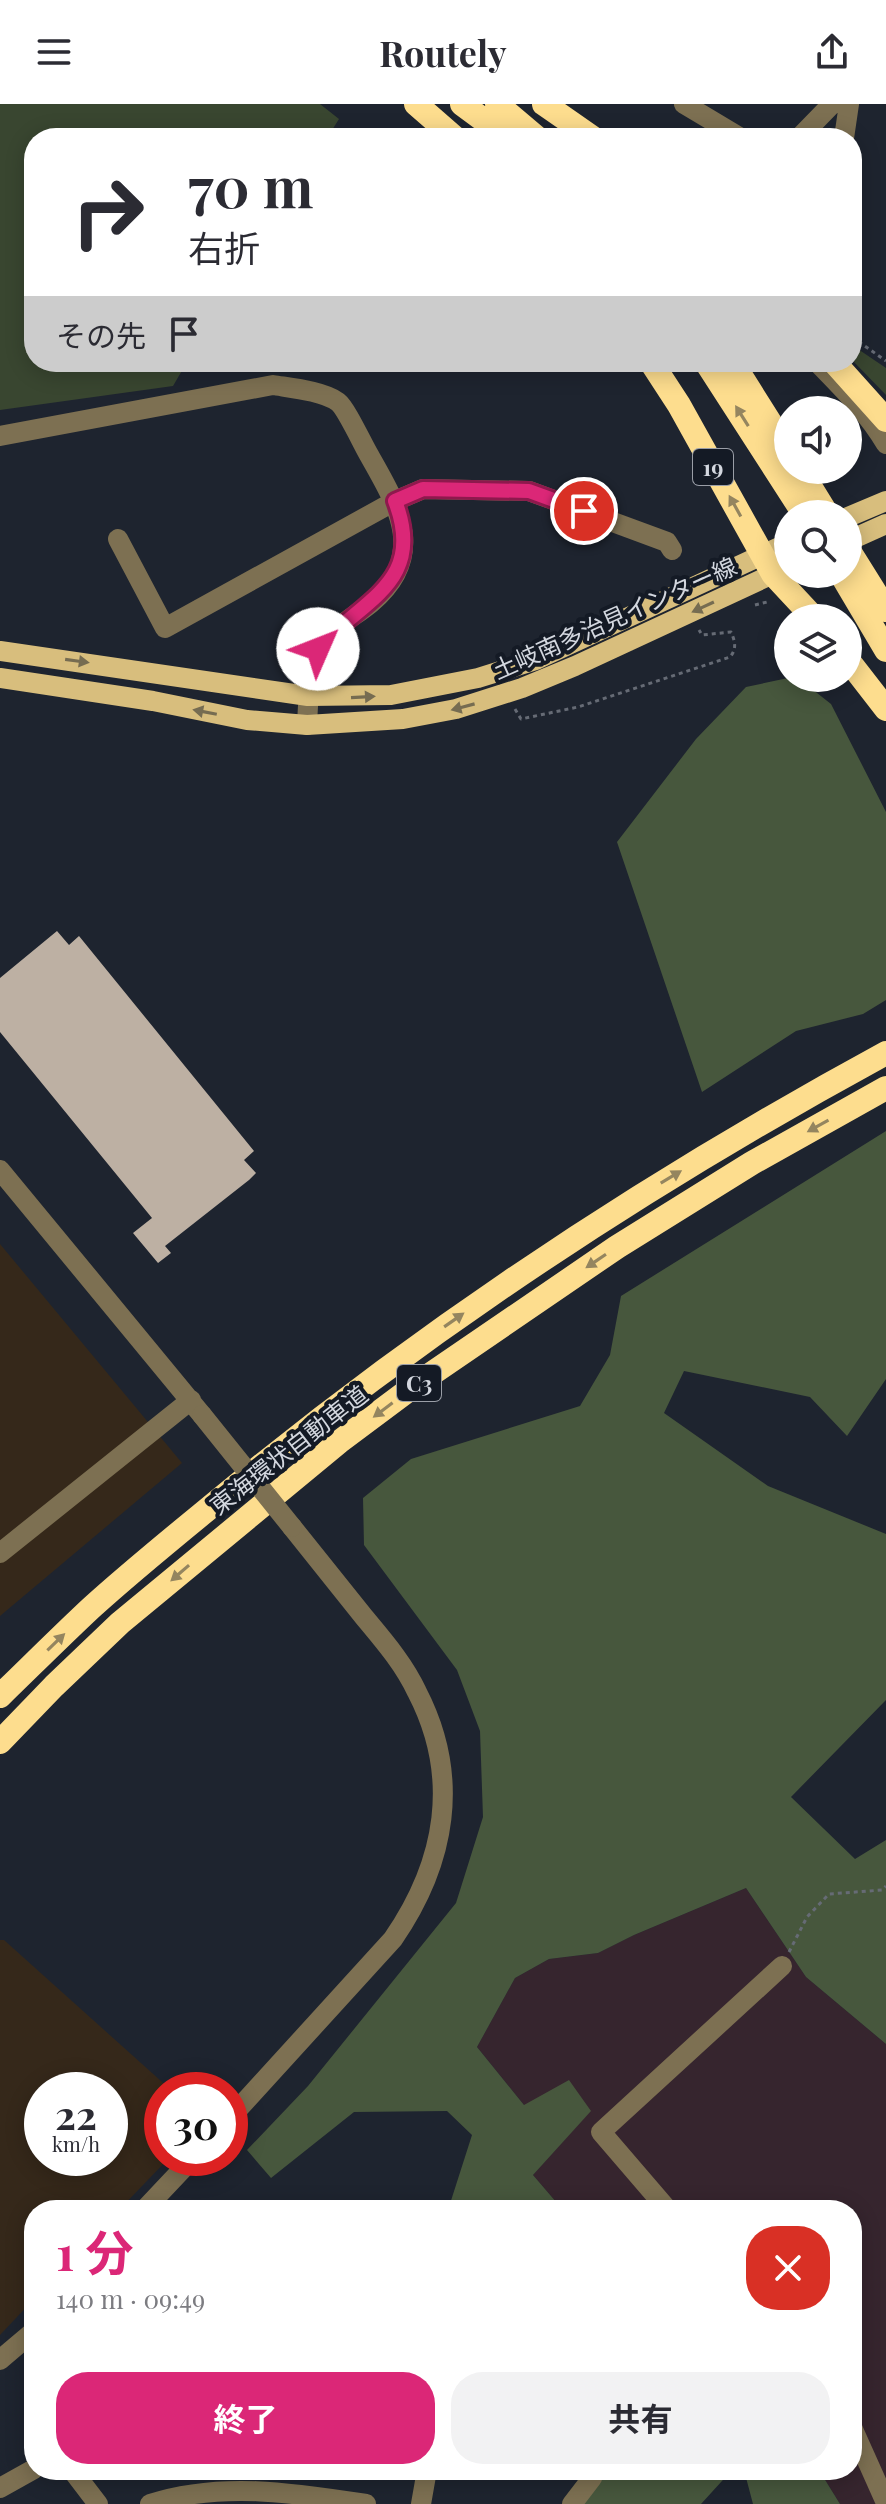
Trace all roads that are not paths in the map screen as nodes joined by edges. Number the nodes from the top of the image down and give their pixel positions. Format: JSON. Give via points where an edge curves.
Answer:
{"nodes":[{"id":1,"x":416,"y":104,"type":"edge"},
{"id":2,"x":462,"y":104,"type":"edge"},
{"id":3,"x":497,"y":104,"type":"edge"},
{"id":4,"x":544,"y":104,"type":"edge"},
{"id":5,"x":684,"y":104,"type":"edge"},
{"id":6,"x":832,"y":104,"type":"edge"},
{"id":7,"x":849,"y":104,"type":"edge"},
{"id":8,"x":444,"y":128,"type":"edge"},
{"id":9,"x":494,"y":128,"type":"edge"},
{"id":10,"x":525,"y":128,"type":"edge"},
{"id":11,"x":579,"y":128,"type":"edge"},
{"id":12,"x":724,"y":128,"type":"edge"},
{"id":13,"x":809,"y":128,"type":"edge"},
{"id":14,"x":845,"y":128,"type":"edge"},
{"id":15,"x":658,"y":372,"type":"edge"},
{"id":16,"x":713,"y":372,"type":"edge"},
{"id":17,"x":738,"y":372,"type":"edge"},
{"id":18,"x":826,"y":372,"type":"edge"},
{"id":19,"x":843,"y":372,"type":"edge"},
{"id":20,"x":886,"y":420,"type":"edge"},
{"id":21,"x":774,"y":429,"type":"edge"},
{"id":22,"x":0,"y":436,"type":"edge"},
{"id":23,"x":886,"y":444,"type":"edge"},
{"id":24,"x":806,"y":500,"type":"edge"},
{"id":25,"x":395,"y":501,"type":"junction"},
{"id":26,"x":886,"y":501,"type":"edge"},
{"id":27,"x":862,"y":511,"type":"edge"},
{"id":28,"x":886,"y":524,"type":"edge"},
{"id":29,"x":862,"y":535,"type":"edge"},
{"id":30,"x":118,"y":539,"type":"dead end"},
{"id":31,"x":672,"y":550,"type":"dead end"},
{"id":32,"x":774,"y":565,"type":"edge"},
{"id":33,"x":862,"y":583,"type":"edge"},
{"id":34,"x":791,"y":588,"type":"edge"},
{"id":35,"x":858,"y":588,"type":"edge"},
{"id":36,"x":803,"y":604,"type":"edge"},
{"id":37,"x":886,"y":610,"type":"edge"},
{"id":38,"x":886,"y":650,"type":"edge"},
{"id":39,"x":0,"y":651,"type":"edge"},
{"id":40,"x":0,"y":678,"type":"edge"},
{"id":41,"x":862,"y":678,"type":"edge"},
{"id":42,"x":308,"y":696,"type":"junction"},
{"id":43,"x":886,"y":709,"type":"edge"},
{"id":44,"x":307,"y":725,"type":"junction"},
{"id":45,"x":886,"y":1053,"type":"edge"},
{"id":46,"x":886,"y":1088,"type":"edge"},
{"id":47,"x":0,"y":1170,"type":"edge"},
{"id":48,"x":196,"y":1408,"type":"junction"},
{"id":49,"x":0,"y":1553,"type":"edge"},
{"id":50,"x":0,"y":1696,"type":"edge"},
{"id":51,"x":0,"y":1742,"type":"edge"},
{"id":52,"x":782,"y":1966,"type":"road end"},
{"id":53,"x":248,"y":2098,"type":"edge"},
{"id":54,"x":176,"y":2176,"type":"edge"},
{"id":55,"x":153,"y":2200,"type":"edge"},
{"id":56,"x":659,"y":2200,"type":"edge"},
{"id":57,"x":24,"y":2340,"type":"edge"},
{"id":58,"x":0,"y":2360,"type":"edge"},
{"id":59,"x":862,"y":2449,"type":"edge"},
{"id":60,"x":24,"y":2475,"type":"edge"},
{"id":61,"x":80,"y":2480,"type":"edge"},
{"id":62,"x":425,"y":2480,"type":"edge"},
{"id":63,"x":590,"y":2480,"type":"edge"},
{"id":64,"x":0,"y":2488,"type":"edge"},
{"id":65,"x":886,"y":2503,"type":"edge"},
{"id":66,"x":98,"y":2504,"type":"edge"},
{"id":67,"x":150,"y":2504,"type":"edge"},
{"id":68,"x":366,"y":2504,"type":"edge"},
{"id":69,"x":421,"y":2504,"type":"edge"},
{"id":70,"x":572,"y":2504,"type":"edge"}],
"edges":[{"from":1,"to":8,"type":"highway"},
{"from":2,"to":9,"type":"highway"},
{"from":3,"to":10,"type":"highway"},
{"from":4,"to":11,"type":"highway"},
{"from":5,"to":12,"type":"street"},
{"from":6,"to":13,"type":"street"},
{"from":7,"to":14,"type":"street"},
{"from":32,"to":15,"type":"highway","number":"19","one_way":true},
{"from":24,"to":16,"type":"highway","number":"19","one_way":true},
{"from":17,"to":21,"type":"highway"},
{"from":18,"to":23,"type":"street"},
{"from":19,"to":20,"type":"highway"},
{"from":22,"to":25,"type":"street","via":[[273,385],[339,402]]},
{"from":25,"to":30,"type":"street","via":[[165,628]]},
{"from":25,"to":31,"type":"street","via":[[423,489],[529,491],[667,542]]},
{"from":25,"to":42,"type":"street","via":[[404,541],[391,582],[318,649]]},
{"from":26,"to":27,"type":"main road"},
{"from":28,"to":29,"type":"main road"},
{"from":42,"to":32,"type":"main road","name":"土岐南多治見インター線","one_way":true,"via":[[391,695],[478,678]]},
{"from":32,"to":44,"type":"main road","name":"土岐南多治見インター線","one_way":true,"via":[[575,666],[489,700],[403,719]]},
{"from":33,"to":37,"type":"highway"},
{"from":34,"to":36,"type":"highway","number":"19"},
{"from":35,"to":38,"type":"highway"},
{"from":39,"to":42,"type":"main road","name":"土岐南多治見インター線","one_way":true},
{"from":44,"to":40,"type":"main road","name":"土岐南多治見インター線","one_way":true,"via":[[247,720]]},
{"from":41,"to":43,"type":"highway"},
{"from":42,"to":44,"type":"street"},
{"from":50,"to":45,"type":"highway","name":"東海環状自動車道","number":"C3","one_way":true,"via":[[187,1526],[394,1361],[605,1217]]},
{"from":46,"to":51,"type":"highway","name":"東海環状自動車道","number":"C3","one_way":true,"via":[[617,1247],[418,1383],[132,1613]]},
{"from":47,"to":48,"type":"street"},
{"from":48,"to":49,"type":"street"},
{"from":48,"to":53,"type":"street","bridge":true,"via":[[398,1659],[430,1719],[443,1785],[436,1853],[413,1910],[393,1939]]},
{"from":52,"to":56,"type":"street","via":[[601,2132]]},
{"from":54,"to":55,"type":"street"},
{"from":57,"to":58,"type":"street"},
{"from":59,"to":65,"type":"street"},
{"from":60,"to":64,"type":"street"},
{"from":61,"to":66,"type":"street"},
{"from":62,"to":69,"type":"street"},
{"from":63,"to":70,"type":"street"},
{"from":67,"to":68,"type":"street","via":[[264,2490]]}]}
